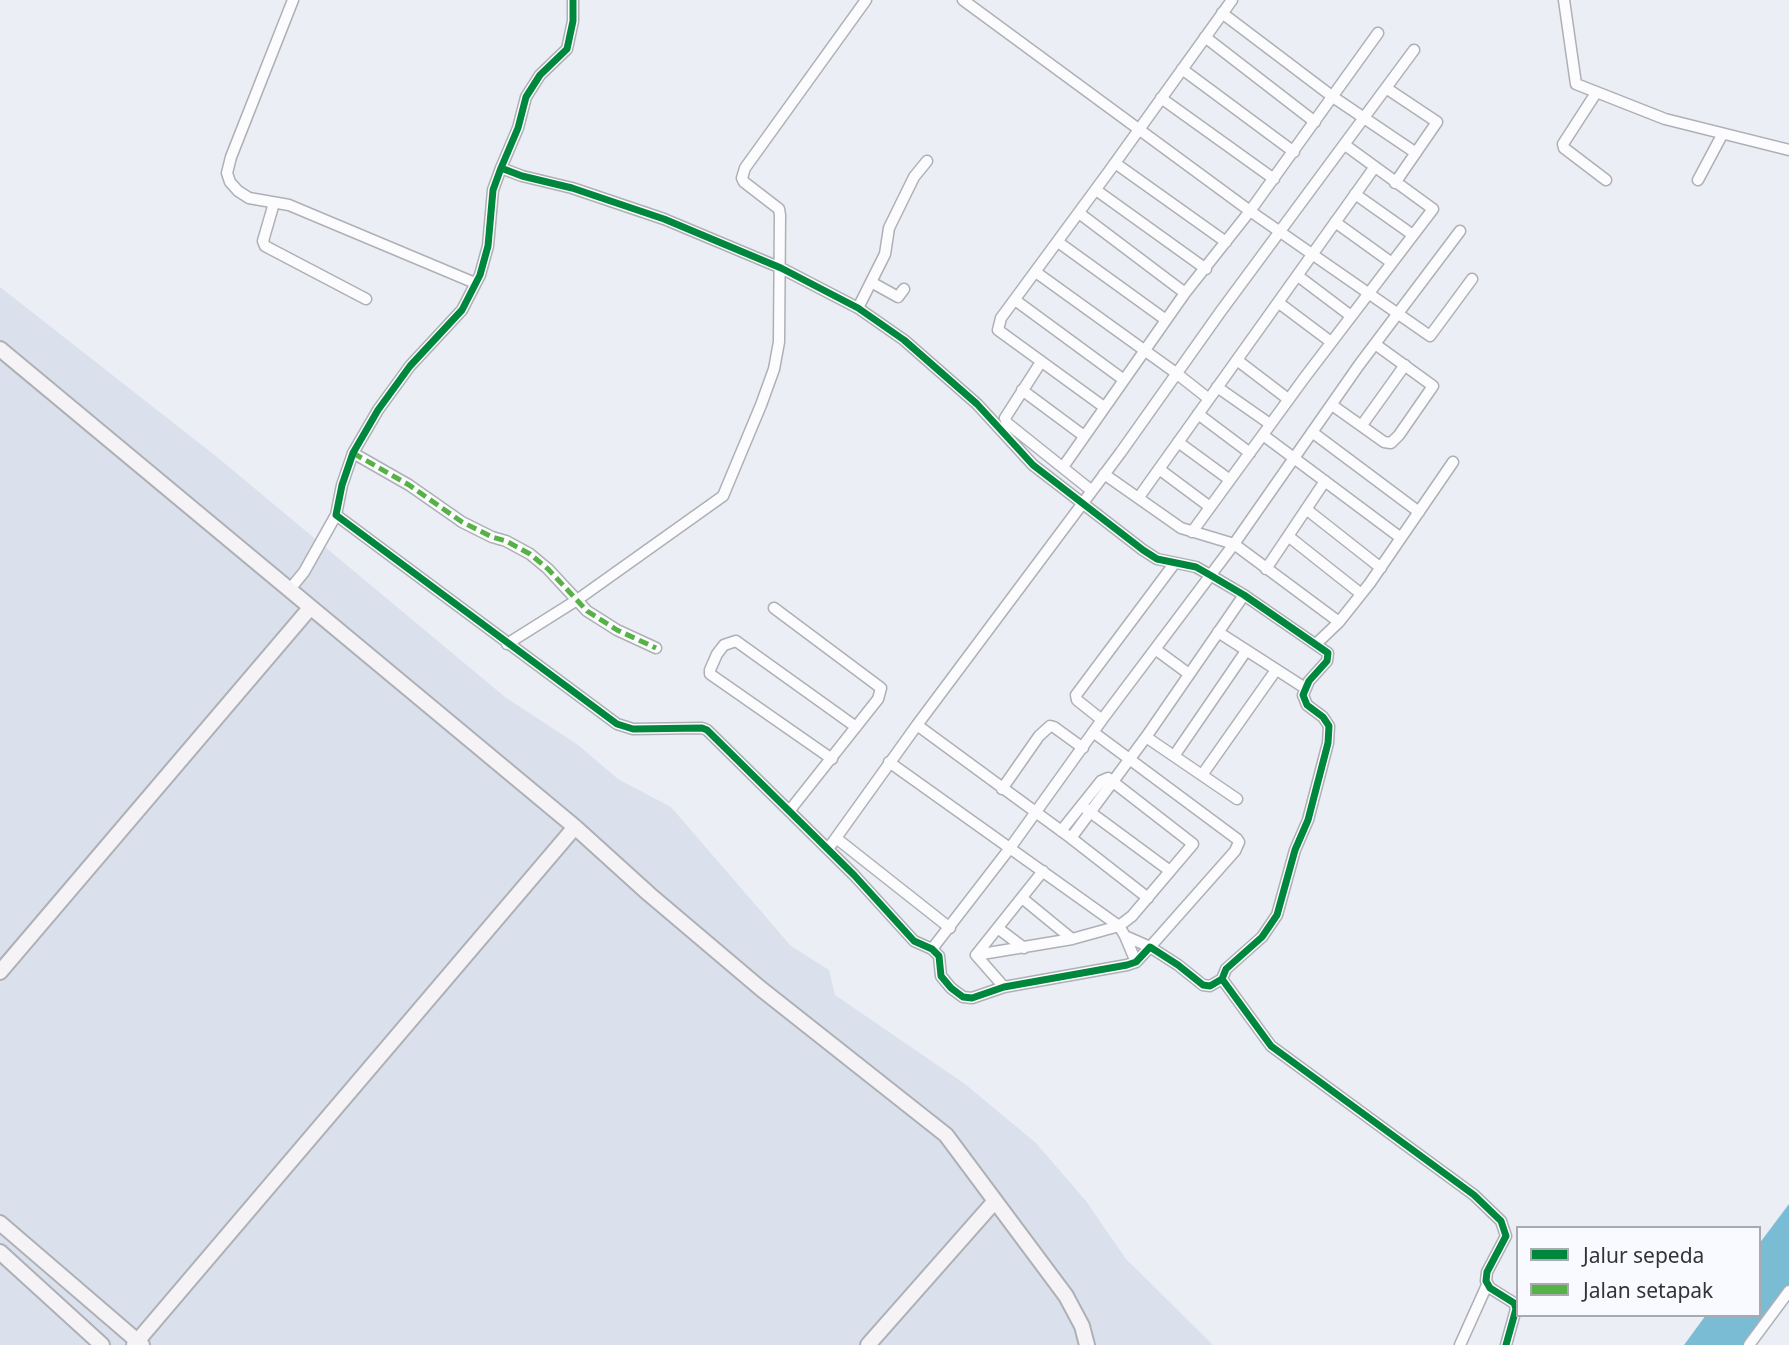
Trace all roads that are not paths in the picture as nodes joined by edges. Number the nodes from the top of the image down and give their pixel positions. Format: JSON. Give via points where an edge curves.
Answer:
{"nodes":[{"id":1,"x":293,"y":0,"type":"edge"},
{"id":2,"x":573,"y":0,"type":"edge"},
{"id":3,"x":866,"y":0,"type":"edge"},
{"id":4,"x":964,"y":0,"type":"edge"},
{"id":5,"x":1232,"y":0,"type":"edge"},
{"id":6,"x":1564,"y":0,"type":"edge"},
{"id":7,"x":1222,"y":13,"type":"junction"},
{"id":8,"x":1378,"y":33,"type":"dead end"},
{"id":9,"x":1205,"y":37,"type":"junction"},
{"id":10,"x":1414,"y":50,"type":"dead end"},
{"id":11,"x":1182,"y":69,"type":"junction"},
{"id":12,"x":1386,"y":88,"type":"junction"},
{"id":13,"x":1596,"y":93,"type":"junction"},
{"id":14,"x":1333,"y":97,"type":"junction"},
{"id":15,"x":1161,"y":98,"type":"junction"},
{"id":16,"x":1364,"y":119,"type":"junction"},
{"id":17,"x":1315,"y":122,"type":"junction"},
{"id":18,"x":1139,"y":128,"type":"junction"},
{"id":19,"x":1722,"y":135,"type":"junction"},
{"id":20,"x":1345,"y":145,"type":"junction"},
{"id":21,"x":1789,"y":150,"type":"edge"},
{"id":22,"x":1294,"y":152,"type":"junction"},
{"id":23,"x":1416,"y":153,"type":"junction"},
{"id":24,"x":927,"y":160,"type":"dead end"},
{"id":25,"x":1115,"y":163,"type":"junction"},
{"id":26,"x":501,"y":167,"type":"junction"},
{"id":27,"x":1374,"y":168,"type":"junction"},
{"id":28,"x":1274,"y":179,"type":"junction"},
{"id":29,"x":1606,"y":180,"type":"dead end"},
{"id":30,"x":1698,"y":180,"type":"dead end"},
{"id":31,"x":1395,"y":183,"type":"junction"},
{"id":32,"x":1096,"y":190,"type":"junction"},
{"id":33,"x":1355,"y":194,"type":"junction"},
{"id":34,"x":274,"y":203,"type":"junction"},
{"id":35,"x":1250,"y":211,"type":"junction"},
{"id":36,"x":1079,"y":213,"type":"junction"},
{"id":37,"x":1335,"y":222,"type":"junction"},
{"id":38,"x":1460,"y":231,"type":"dead end"},
{"id":39,"x":1281,"y":233,"type":"junction"},
{"id":40,"x":1413,"y":235,"type":"junction"},
{"id":41,"x":1058,"y":242,"type":"junction"},
{"id":42,"x":1226,"y":242,"type":"junction"},
{"id":43,"x":1311,"y":254,"type":"junction"},
{"id":44,"x":1392,"y":263,"type":"junction"},
{"id":45,"x":781,"y":268,"type":"junction"},
{"id":46,"x":1206,"y":269,"type":"junction"},
{"id":47,"x":1037,"y":273,"type":"junction"},
{"id":48,"x":1298,"y":276,"type":"junction"},
{"id":49,"x":1472,"y":279,"type":"dead end"},
{"id":50,"x":871,"y":282,"type":"junction"},
{"id":51,"x":475,"y":283,"type":"junction"},
{"id":52,"x":904,"y":289,"type":"dead end"},
{"id":53,"x":1185,"y":293,"type":"junction"},
{"id":54,"x":1368,"y":295,"type":"junction"},
{"id":55,"x":366,"y":299,"type":"dead end"},
{"id":56,"x":1015,"y":300,"type":"junction"},
{"id":57,"x":1279,"y":303,"type":"junction"},
{"id":58,"x":858,"y":308,"type":"junction"},
{"id":59,"x":1399,"y":313,"type":"junction"},
{"id":60,"x":1351,"y":316,"type":"junction"},
{"id":61,"x":1166,"y":320,"type":"junction"},
{"id":62,"x":1331,"y":342,"type":"junction"},
{"id":63,"x":1375,"y":344,"type":"junction"},
{"id":64,"x":1144,"y":349,"type":"junction"},
{"id":65,"x":5,"y":353,"type":"edge"},
{"id":66,"x":1237,"y":359,"type":"junction"},
{"id":67,"x":1041,"y":362,"type":"junction"},
{"id":68,"x":1405,"y":365,"type":"junction"},
{"id":69,"x":0,"y":369,"type":"edge"},
{"id":70,"x":1177,"y":373,"type":"junction"},
{"id":71,"x":1124,"y":380,"type":"junction"},
{"id":72,"x":1217,"y":387,"type":"junction"},
{"id":73,"x":1022,"y":390,"type":"junction"},
{"id":74,"x":1209,"y":398,"type":"junction"},
{"id":75,"x":1289,"y":399,"type":"junction"},
{"id":76,"x":1332,"y":405,"type":"junction"},
{"id":77,"x":1104,"y":407,"type":"junction"},
{"id":78,"x":1198,"y":414,"type":"junction"},
{"id":79,"x":1270,"y":424,"type":"junction"},
{"id":80,"x":1362,"y":425,"type":"junction"},
{"id":81,"x":1312,"y":432,"type":"junction"},
{"id":82,"x":1263,"y":435,"type":"junction"},
{"id":83,"x":1084,"y":436,"type":"junction"},
{"id":84,"x":1178,"y":442,"type":"junction"},
{"id":85,"x":353,"y":453,"type":"junction"},
{"id":86,"x":1250,"y":453,"type":"junction"},
{"id":87,"x":1294,"y":458,"type":"junction"},
{"id":88,"x":1453,"y":462,"type":"dead end"},
{"id":89,"x":1063,"y":467,"type":"junction"},
{"id":90,"x":1159,"y":469,"type":"junction"},
{"id":91,"x":1104,"y":474,"type":"junction"},
{"id":92,"x":1230,"y":480,"type":"junction"},
{"id":93,"x":1325,"y":481,"type":"junction"},
{"id":94,"x":1092,"y":491,"type":"junction"},
{"id":95,"x":1139,"y":497,"type":"junction"},
{"id":96,"x":1083,"y":503,"type":"junction"},
{"id":97,"x":1210,"y":507,"type":"junction"},
{"id":98,"x":1306,"y":509,"type":"junction"},
{"id":99,"x":1419,"y":512,"type":"junction"},
{"id":100,"x":336,"y":515,"type":"junction"},
{"id":101,"x":1192,"y":532,"type":"junction"},
{"id":102,"x":1288,"y":536,"type":"junction"},
{"id":103,"x":1401,"y":538,"type":"junction"},
{"id":104,"x":1234,"y":544,"type":"junction"},
{"id":105,"x":1174,"y":564,"type":"junction"},
{"id":106,"x":1381,"y":568,"type":"junction"},
{"id":107,"x":1266,"y":569,"type":"junction"},
{"id":108,"x":1210,"y":575,"type":"junction"},
{"id":109,"x":290,"y":589,"type":"junction"},
{"id":110,"x":1360,"y":593,"type":"junction"},
{"id":111,"x":1244,"y":595,"type":"junction"},
{"id":112,"x":577,"y":600,"type":"junction"},
{"id":113,"x":310,"y":608,"type":"junction"},
{"id":114,"x":774,"y":608,"type":"dead end"},
{"id":115,"x":1339,"y":622,"type":"junction"},
{"id":116,"x":1218,"y":632,"type":"junction"},
{"id":117,"x":506,"y":644,"type":"junction"},
{"id":118,"x":656,"y":649,"type":"dead end"},
{"id":119,"x":1155,"y":649,"type":"junction"},
{"id":120,"x":1322,"y":649,"type":"junction"},
{"id":121,"x":1246,"y":651,"type":"junction"},
{"id":122,"x":1276,"y":670,"type":"junction"},
{"id":123,"x":1189,"y":674,"type":"junction"},
{"id":124,"x":1305,"y":688,"type":"junction"},
{"id":125,"x":1102,"y":720,"type":"junction"},
{"id":126,"x":917,"y":725,"type":"junction"},
{"id":127,"x":856,"y":727,"type":"junction"},
{"id":128,"x":1093,"y":733,"type":"junction"},
{"id":129,"x":1146,"y":737,"type":"junction"},
{"id":130,"x":1083,"y":748,"type":"junction"},
{"id":131,"x":1174,"y":756,"type":"junction"},
{"id":132,"x":1130,"y":758,"type":"junction"},
{"id":133,"x":831,"y":759,"type":"junction"},
{"id":134,"x":889,"y":762,"type":"junction"},
{"id":135,"x":1202,"y":775,"type":"junction"},
{"id":136,"x":1113,"y":782,"type":"junction"},
{"id":137,"x":1002,"y":789,"type":"junction"},
{"id":138,"x":1237,"y":799,"type":"dead end"},
{"id":139,"x":1081,"y":805,"type":"junction"},
{"id":140,"x":790,"y":810,"type":"junction"},
{"id":141,"x":1092,"y":813,"type":"junction"},
{"id":142,"x":1035,"y":814,"type":"junction"},
{"id":143,"x":575,"y":827,"type":"junction"},
{"id":144,"x":1061,"y":831,"type":"junction"},
{"id":145,"x":836,"y":838,"type":"junction"},
{"id":146,"x":1071,"y":838,"type":"junction"},
{"id":147,"x":1010,"y":848,"type":"junction"},
{"id":148,"x":828,"y":849,"type":"junction"},
{"id":149,"x":1044,"y":871,"type":"junction"},
{"id":150,"x":1170,"y":871,"type":"junction"},
{"id":151,"x":1021,"y":898,"type":"junction"},
{"id":152,"x":1148,"y":898,"type":"junction"},
{"id":153,"x":1119,"y":926,"type":"junction"},
{"id":154,"x":950,"y":928,"type":"junction"},
{"id":155,"x":999,"y":929,"type":"junction"},
{"id":156,"x":1125,"y":936,"type":"junction"},
{"id":157,"x":1072,"y":939,"type":"junction"},
{"id":158,"x":1150,"y":947,"type":"junction"},
{"id":159,"x":932,"y":948,"type":"junction"},
{"id":160,"x":1024,"y":948,"type":"junction"},
{"id":161,"x":976,"y":955,"type":"junction"},
{"id":162,"x":1136,"y":962,"type":"junction"},
{"id":163,"x":0,"y":972,"type":"edge"},
{"id":164,"x":1222,"y":979,"type":"junction"},
{"id":165,"x":1004,"y":987,"type":"junction"},
{"id":166,"x":995,"y":1201,"type":"junction"},
{"id":167,"x":0,"y":1223,"type":"edge"},
{"id":168,"x":0,"y":1252,"type":"edge"},
{"id":169,"x":1487,"y":1285,"type":"junction"},
{"id":170,"x":1789,"y":1291,"type":"edge"},
{"id":171,"x":138,"y":1344,"type":"edge"},
{"id":172,"x":102,"y":1345,"type":"edge"},
{"id":173,"x":868,"y":1345,"type":"edge"},
{"id":174,"x":1087,"y":1345,"type":"edge"},
{"id":175,"x":1460,"y":1345,"type":"edge"},
{"id":176,"x":1506,"y":1345,"type":"edge"},
{"id":177,"x":1749,"y":1345,"type":"edge"}],
"edges":[{"from":1,"to":34,"type":"street","via":[[228,173],[237,191]]},
{"from":2,"to":26,"type":"street","via":[[570,42],[526,97]]},
{"from":3,"to":45,"type":"street","via":[[745,168],[744,183],[779,209]]},
{"from":4,"to":18,"type":"street"},
{"from":5,"to":7,"type":"street"},
{"from":6,"to":13,"type":"street","via":[[1574,81]]},
{"from":7,"to":9,"type":"street"},
{"from":7,"to":14,"type":"street"},
{"from":8,"to":14,"type":"street"},
{"from":9,"to":11,"type":"street"},
{"from":9,"to":17,"type":"street"},
{"from":10,"to":12,"type":"street"},
{"from":11,"to":15,"type":"street"},
{"from":11,"to":22,"type":"street"},
{"from":12,"to":16,"type":"street"},
{"from":12,"to":23,"type":"street","via":[[1437,122]]},
{"from":13,"to":19,"type":"street"},
{"from":13,"to":29,"type":"street","via":[[1563,145]]},
{"from":14,"to":16,"type":"street"},
{"from":14,"to":17,"type":"street"},
{"from":15,"to":18,"type":"street"},
{"from":15,"to":28,"type":"street"},
{"from":16,"to":20,"type":"street"},
{"from":16,"to":23,"type":"street"},
{"from":17,"to":22,"type":"street"},
{"from":18,"to":25,"type":"street"},
{"from":18,"to":35,"type":"street"},
{"from":19,"to":21,"type":"street"},
{"from":19,"to":30,"type":"street"},
{"from":20,"to":27,"type":"street"},
{"from":20,"to":39,"type":"street"},
{"from":22,"to":28,"type":"street"},
{"from":23,"to":31,"type":"street"},
{"from":24,"to":50,"type":"street","via":[[889,228],[886,251]]},
{"from":25,"to":32,"type":"street"},
{"from":25,"to":42,"type":"street"},
{"from":26,"to":45,"type":"street","via":[[664,219]]},
{"from":26,"to":51,"type":"street","via":[[493,190],[485,258]]},
{"from":27,"to":31,"type":"street"},
{"from":27,"to":33,"type":"street"},
{"from":28,"to":35,"type":"street"},
{"from":31,"to":40,"type":"street","via":[[1433,209]]},
{"from":32,"to":36,"type":"street"},
{"from":32,"to":46,"type":"street"},
{"from":33,"to":37,"type":"street"},
{"from":33,"to":40,"type":"street"},
{"from":34,"to":51,"type":"street","via":[[307,212]]},
{"from":34,"to":55,"type":"street","via":[[265,246]]},
{"from":35,"to":39,"type":"street"},
{"from":35,"to":42,"type":"street"},
{"from":36,"to":41,"type":"street"},
{"from":36,"to":53,"type":"street"},
{"from":37,"to":43,"type":"street"},
{"from":37,"to":44,"type":"street"},
{"from":38,"to":59,"type":"street"},
{"from":39,"to":43,"type":"street"},
{"from":39,"to":70,"type":"street"},
{"from":40,"to":44,"type":"street"},
{"from":41,"to":47,"type":"street"},
{"from":41,"to":61,"type":"street"},
{"from":42,"to":46,"type":"street"},
{"from":43,"to":48,"type":"street"},
{"from":43,"to":54,"type":"street"},
{"from":44,"to":54,"type":"street"},
{"from":45,"to":58,"type":"street"},
{"from":45,"to":112,"type":"street","via":[[777,356],[723,496]]},
{"from":46,"to":53,"type":"street"},
{"from":47,"to":56,"type":"street"},
{"from":47,"to":64,"type":"street"},
{"from":48,"to":57,"type":"street"},
{"from":48,"to":60,"type":"street"},
{"from":49,"to":59,"type":"street","via":[[1430,336]]},
{"from":50,"to":52,"type":"street","via":[[898,297]]},
{"from":50,"to":58,"type":"street"},
{"from":51,"to":85,"type":"street","via":[[462,310],[389,392]]},
{"from":53,"to":61,"type":"street"},
{"from":54,"to":59,"type":"street"},
{"from":54,"to":60,"type":"street"},
{"from":56,"to":67,"type":"street","via":[[998,330]]},
{"from":56,"to":71,"type":"street"},
{"from":57,"to":62,"type":"street"},
{"from":57,"to":66,"type":"street"},
{"from":58,"to":96,"type":"street","via":[[904,340],[977,404],[1033,466]]},
{"from":59,"to":63,"type":"street"},
{"from":60,"to":62,"type":"street"},
{"from":61,"to":64,"type":"street"},
{"from":62,"to":75,"type":"street"},
{"from":63,"to":68,"type":"street"},
{"from":63,"to":76,"type":"street"},
{"from":64,"to":70,"type":"street"},
{"from":64,"to":71,"type":"street"},
{"from":65,"to":69,"type":"street"},
{"from":65,"to":109,"type":"street"},
{"from":66,"to":72,"type":"street"},
{"from":66,"to":75,"type":"street"},
{"from":67,"to":73,"type":"street"},
{"from":67,"to":77,"type":"street"},
{"from":68,"to":80,"type":"street"},
{"from":68,"to":80,"type":"street","via":[[1433,386],[1399,435],[1387,443]]},
{"from":70,"to":74,"type":"street"},
{"from":70,"to":91,"type":"street"},
{"from":71,"to":77,"type":"street"},
{"from":72,"to":74,"type":"street"},
{"from":72,"to":79,"type":"street"},
{"from":73,"to":83,"type":"street"},
{"from":73,"to":89,"type":"street","via":[[1007,412],[1007,423]]},
{"from":74,"to":78,"type":"street"},
{"from":75,"to":79,"type":"street"},
{"from":76,"to":80,"type":"street"},
{"from":76,"to":81,"type":"street"},
{"from":77,"to":83,"type":"street"},
{"from":78,"to":84,"type":"street"},
{"from":78,"to":86,"type":"street"},
{"from":79,"to":82,"type":"street"},
{"from":81,"to":87,"type":"street"},
{"from":81,"to":99,"type":"street"},
{"from":82,"to":86,"type":"street"},
{"from":82,"to":87,"type":"street"},
{"from":83,"to":89,"type":"street"},
{"from":84,"to":90,"type":"street"},
{"from":84,"to":92,"type":"street"},
{"from":85,"to":100,"type":"street"},
{"from":85,"to":112,"type":"street","via":[[462,522],[530,554]]},
{"from":86,"to":92,"type":"street"},
{"from":87,"to":93,"type":"street"},
{"from":87,"to":104,"type":"street"},
{"from":88,"to":99,"type":"street"},
{"from":89,"to":94,"type":"street"},
{"from":90,"to":95,"type":"street"},
{"from":90,"to":97,"type":"street"},
{"from":91,"to":94,"type":"street"},
{"from":91,"to":95,"type":"street"},
{"from":92,"to":97,"type":"street"},
{"from":93,"to":98,"type":"street"},
{"from":93,"to":103,"type":"street"},
{"from":94,"to":96,"type":"street"},
{"from":95,"to":101,"type":"street"},
{"from":96,"to":105,"type":"street","via":[[1149,554]]},
{"from":96,"to":126,"type":"street"},
{"from":97,"to":101,"type":"street"},
{"from":98,"to":102,"type":"street"},
{"from":98,"to":106,"type":"street"},
{"from":99,"to":103,"type":"street"},
{"from":100,"to":109,"type":"street"},
{"from":100,"to":117,"type":"street"},
{"from":101,"to":104,"type":"street"},
{"from":102,"to":107,"type":"street"},
{"from":102,"to":110,"type":"street"},
{"from":103,"to":106,"type":"street"},
{"from":104,"to":107,"type":"street"},
{"from":104,"to":108,"type":"street"},
{"from":105,"to":108,"type":"street","via":[[1196,567]]},
{"from":105,"to":125,"type":"street","via":[[1076,695]]},
{"from":106,"to":110,"type":"street"},
{"from":107,"to":115,"type":"street"},
{"from":108,"to":111,"type":"street"},
{"from":108,"to":119,"type":"street"},
{"from":109,"to":113,"type":"street"},
{"from":110,"to":115,"type":"street"},
{"from":111,"to":116,"type":"street"},
{"from":111,"to":120,"type":"street"},
{"from":112,"to":117,"type":"street"},
{"from":112,"to":118,"type":"street","via":[[605,623]]},
{"from":113,"to":143,"type":"street"},
{"from":113,"to":163,"type":"street"},
{"from":114,"to":127,"type":"street","via":[[881,688]]},
{"from":115,"to":120,"type":"street"},
{"from":116,"to":121,"type":"street"},
{"from":116,"to":123,"type":"street"},
{"from":117,"to":140,"type":"street","via":[[617,724],[633,729],[707,730]]},
{"from":119,"to":123,"type":"street"},
{"from":119,"to":125,"type":"street"},
{"from":120,"to":124,"type":"street","via":[[1327,661]]},
{"from":121,"to":122,"type":"street"},
{"from":121,"to":131,"type":"street"},
{"from":122,"to":124,"type":"street"},
{"from":122,"to":135,"type":"street"},
{"from":123,"to":129,"type":"street"},
{"from":124,"to":164,"type":"street","via":[[1304,700],[1330,729],[1308,820],[1273,923],[1226,969]]},
{"from":125,"to":128,"type":"street"},
{"from":126,"to":134,"type":"street"},
{"from":126,"to":137,"type":"street"},
{"from":127,"to":133,"type":"street"},
{"from":127,"to":133,"type":"street","via":[[742,643],[730,642],[717,654],[710,674]]},
{"from":128,"to":130,"type":"street"},
{"from":128,"to":132,"type":"street"},
{"from":129,"to":131,"type":"street"},
{"from":129,"to":132,"type":"street"},
{"from":130,"to":137,"type":"street","via":[[1050,726]]},
{"from":130,"to":142,"type":"street"},
{"from":131,"to":135,"type":"street"},
{"from":132,"to":136,"type":"street"},
{"from":132,"to":158,"type":"street","via":[[1239,842],[1236,851]]},
{"from":133,"to":140,"type":"street"},
{"from":134,"to":145,"type":"street"},
{"from":134,"to":147,"type":"street"},
{"from":135,"to":138,"type":"street"},
{"from":136,"to":139,"type":"street","via":[[1103,779]]},
{"from":136,"to":141,"type":"street"},
{"from":136,"to":150,"type":"street","via":[[1193,842]]},
{"from":137,"to":142,"type":"street"},
{"from":139,"to":141,"type":"street"},
{"from":139,"to":144,"type":"street"},
{"from":140,"to":148,"type":"street"},
{"from":141,"to":146,"type":"street"},
{"from":141,"to":150,"type":"street"},
{"from":142,"to":144,"type":"street"},
{"from":142,"to":147,"type":"street"},
{"from":143,"to":166,"type":"street","via":[[760,988],[946,1135]]},
{"from":143,"to":171,"type":"street"},
{"from":144,"to":146,"type":"street"},
{"from":145,"to":148,"type":"street"},
{"from":145,"to":154,"type":"street"},
{"from":146,"to":152,"type":"street"},
{"from":147,"to":149,"type":"street"},
{"from":147,"to":154,"type":"street"},
{"from":148,"to":159,"type":"street","via":[[914,941]]},
{"from":149,"to":151,"type":"street"},
{"from":149,"to":153,"type":"street"},
{"from":150,"to":152,"type":"street"},
{"from":151,"to":155,"type":"street"},
{"from":151,"to":157,"type":"street"},
{"from":152,"to":153,"type":"street"},
{"from":153,"to":156,"type":"street"},
{"from":153,"to":157,"type":"street"},
{"from":154,"to":159,"type":"street"},
{"from":155,"to":160,"type":"street"},
{"from":155,"to":161,"type":"street"},
{"from":156,"to":158,"type":"street"},
{"from":156,"to":162,"type":"street"},
{"from":157,"to":160,"type":"street"},
{"from":158,"to":162,"type":"street"},
{"from":158,"to":164,"type":"street","via":[[1203,985]]},
{"from":159,"to":165,"type":"street","via":[[939,956],[941,976],[964,997]]},
{"from":160,"to":161,"type":"street"},
{"from":161,"to":165,"type":"street"},
{"from":162,"to":165,"type":"street"},
{"from":164,"to":169,"type":"street","via":[[1272,1046],[1474,1195],[1501,1220],[1506,1236],[1487,1272]]},
{"from":166,"to":173,"type":"street"},
{"from":166,"to":174,"type":"street","via":[[1066,1296]]},
{"from":167,"to":171,"type":"street"},
{"from":168,"to":172,"type":"street"},
{"from":169,"to":175,"type":"street"},
{"from":169,"to":176,"type":"street","via":[[1516,1309]]},
{"from":170,"to":177,"type":"street"}]}
